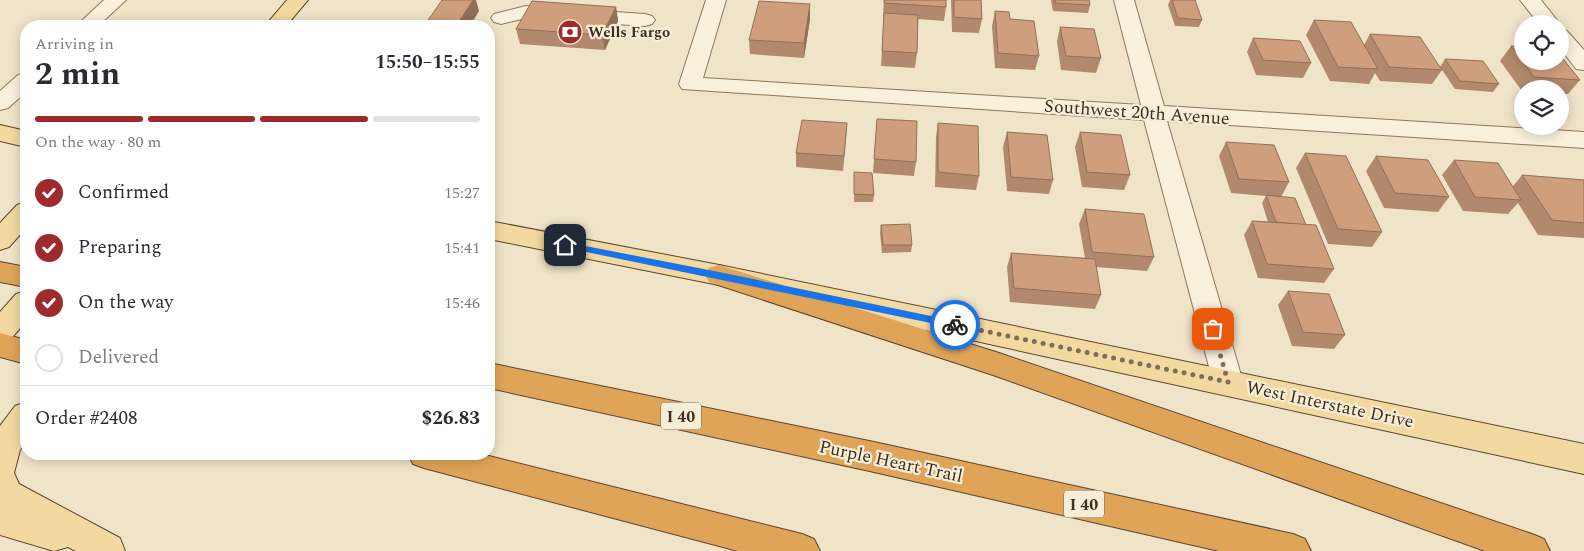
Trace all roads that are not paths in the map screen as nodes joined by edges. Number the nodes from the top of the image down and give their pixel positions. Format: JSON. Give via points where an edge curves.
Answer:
{"nodes":[{"id":1,"x":116,"y":0,"type":"edge"},
{"id":2,"x":298,"y":0,"type":"edge"},
{"id":3,"x":716,"y":0,"type":"edge"},
{"id":4,"x":1124,"y":0,"type":"edge"},
{"id":5,"x":1530,"y":0,"type":"edge"},
{"id":6,"x":1542,"y":15,"type":"edge"},
{"id":7,"x":501,"y":18,"type":"dead end"},
{"id":8,"x":93,"y":20,"type":"edge"},
{"id":9,"x":280,"y":20,"type":"edge"},
{"id":10,"x":645,"y":20,"type":"dead end"},
{"id":11,"x":1569,"y":46,"type":"edge"},
{"id":12,"x":1584,"y":64,"type":"edge"},
{"id":13,"x":20,"y":85,"type":"edge"},
{"id":14,"x":0,"y":103,"type":"edge"},
{"id":15,"x":1154,"y":113,"type":"junction"},
{"id":16,"x":0,"y":133,"type":"edge"},
{"id":17,"x":20,"y":138,"type":"edge"},
{"id":18,"x":1584,"y":140,"type":"edge"},
{"id":19,"x":20,"y":218,"type":"edge"},
{"id":20,"x":495,"y":231,"type":"edge"},
{"id":21,"x":0,"y":240,"type":"edge"},
{"id":22,"x":0,"y":272,"type":"edge"},
{"id":23,"x":719,"y":275,"type":"junction"},
{"id":24,"x":20,"y":276,"type":"edge"},
{"id":25,"x":20,"y":309,"type":"edge"},
{"id":26,"x":0,"y":332,"type":"edge"},
{"id":27,"x":0,"y":345,"type":"edge"},
{"id":28,"x":20,"y":350,"type":"edge"},
{"id":29,"x":495,"y":376,"type":"edge"},
{"id":30,"x":1228,"y":382,"type":"junction"},
{"id":31,"x":20,"y":426,"type":"edge"},
{"id":32,"x":2,"y":456,"type":"edge"},
{"id":33,"x":1584,"y":459,"type":"edge"},
{"id":34,"x":447,"y":460,"type":"edge"},
{"id":35,"x":0,"y":479,"type":"edge"},
{"id":36,"x":0,"y":519,"type":"edge"},
{"id":37,"x":110,"y":551,"type":"edge"},
{"id":38,"x":802,"y":551,"type":"edge"},
{"id":39,"x":1293,"y":551,"type":"edge"},
{"id":40,"x":1532,"y":551,"type":"edge"}],
"edges":[{"from":1,"to":8,"type":"street"},
{"from":2,"to":9,"type":"main road"},
{"from":3,"to":15,"type":"street","name":"Southwest 20th Avenue","via":[[690,84]]},
{"from":4,"to":15,"type":"street"},
{"from":5,"to":6,"type":"street"},
{"from":7,"to":10,"type":"street","via":[[526,12]]},
{"from":11,"to":12,"type":"street"},
{"from":13,"to":14,"type":"street"},
{"from":15,"to":18,"type":"street","name":"Southwest 20th Avenue"},
{"from":15,"to":30,"type":"street"},
{"from":16,"to":17,"type":"main road"},
{"from":19,"to":21,"type":"main road"},
{"from":20,"to":23,"type":"main road","name":"West Interstate Drive"},
{"from":22,"to":24,"type":"highway"},
{"from":23,"to":30,"type":"main road","name":"West Interstate Drive"},
{"from":23,"to":40,"type":"highway","via":[[999,365]]},
{"from":25,"to":26,"type":"main road"},
{"from":27,"to":28,"type":"highway"},
{"from":29,"to":39,"type":"highway","name":"Purple Heart Trail","number":"I 40"},
{"from":30,"to":33,"type":"main road","name":"West Interstate Drive"},
{"from":31,"to":32,"type":"main road"},
{"from":34,"to":38,"type":"highway"},
{"from":35,"to":37,"type":"main road","via":[[6,495]]},
{"from":36,"to":37,"type":"main road"}]}
